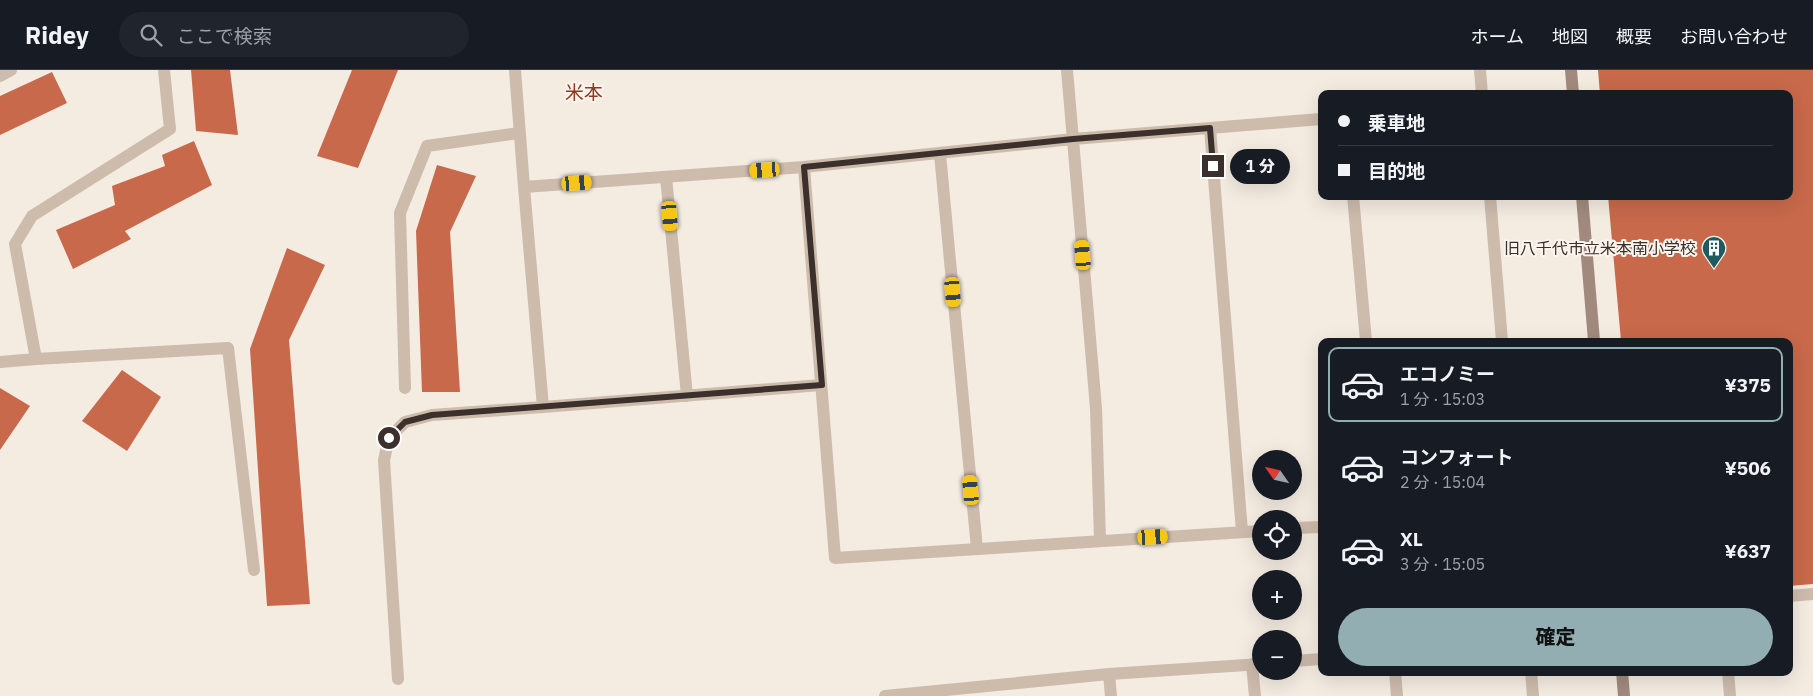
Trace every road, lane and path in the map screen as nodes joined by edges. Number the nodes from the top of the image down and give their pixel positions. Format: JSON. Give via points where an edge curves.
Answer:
{"nodes":[{"id":1,"x":11,"y":70,"type":"edge"},
{"id":2,"x":164,"y":70,"type":"edge"},
{"id":3,"x":515,"y":70,"type":"edge"},
{"id":4,"x":1067,"y":70,"type":"edge"},
{"id":5,"x":1480,"y":70,"type":"edge"},
{"id":6,"x":1571,"y":70,"type":"edge"},
{"id":7,"x":0,"y":76,"type":"edge"},
{"id":8,"x":1482,"y":90,"type":"edge"},
{"id":9,"x":1573,"y":90,"type":"edge"},
{"id":10,"x":1318,"y":119,"type":"edge"},
{"id":11,"x":1210,"y":128,"type":"junction"},
{"id":12,"x":520,"y":134,"type":"junction"},
{"id":13,"x":1073,"y":139,"type":"junction"},
{"id":14,"x":940,"y":154,"type":"junction"},
{"id":15,"x":804,"y":167,"type":"junction"},
{"id":16,"x":666,"y":177,"type":"junction"},
{"id":17,"x":524,"y":187,"type":"junction"},
{"id":18,"x":1353,"y":200,"type":"edge"},
{"id":19,"x":1490,"y":200,"type":"edge"},
{"id":20,"x":1582,"y":200,"type":"edge"},
{"id":21,"x":1366,"y":338,"type":"edge"},
{"id":22,"x":1502,"y":338,"type":"edge"},
{"id":23,"x":1594,"y":338,"type":"edge"},
{"id":24,"x":36,"y":359,"type":"junction"},
{"id":25,"x":0,"y":362,"type":"edge"},
{"id":26,"x":822,"y":385,"type":"junction"},
{"id":27,"x":406,"y":388,"type":"dead end"},
{"id":28,"x":687,"y":396,"type":"junction"},
{"id":29,"x":543,"y":407,"type":"junction"},
{"id":30,"x":1318,"y":527,"type":"edge"},
{"id":31,"x":1302,"y":528,"type":"edge"},
{"id":32,"x":1252,"y":531,"type":"edge"},
{"id":33,"x":1242,"y":532,"type":"junction"},
{"id":34,"x":1100,"y":540,"type":"junction"},
{"id":35,"x":977,"y":549,"type":"junction"},
{"id":36,"x":254,"y":570,"type":"dead end"},
{"id":37,"x":1813,"y":594,"type":"edge"},
{"id":38,"x":1793,"y":596,"type":"edge"},
{"id":39,"x":1318,"y":660,"type":"edge"},
{"id":40,"x":1302,"y":661,"type":"edge"},
{"id":41,"x":1252,"y":664,"type":"edge"},
{"id":42,"x":1109,"y":674,"type":"junction"},
{"id":43,"x":1395,"y":676,"type":"edge"},
{"id":44,"x":1531,"y":676,"type":"edge"},
{"id":45,"x":1622,"y":676,"type":"edge"},
{"id":46,"x":1728,"y":676,"type":"edge"},
{"id":47,"x":398,"y":679,"type":"dead end"},
{"id":48,"x":1256,"y":680,"type":"edge"},
{"id":49,"x":983,"y":691,"type":"edge"},
{"id":50,"x":885,"y":696,"type":"edge"},
{"id":51,"x":1111,"y":696,"type":"edge"},
{"id":52,"x":1255,"y":696,"type":"edge"},
{"id":53,"x":1397,"y":696,"type":"edge"},
{"id":54,"x":1532,"y":696,"type":"edge"},
{"id":55,"x":1624,"y":696,"type":"edge"},
{"id":56,"x":1730,"y":696,"type":"edge"}],
"edges":[{"from":1,"to":7,"type":"street"},
{"from":2,"to":24,"type":"street","via":[[170,128],[32,216],[15,244]]},
{"from":3,"to":12,"type":"street"},
{"from":4,"to":13,"type":"street"},
{"from":5,"to":8,"type":"street"},
{"from":6,"to":9,"type":"street"},
{"from":10,"to":11,"type":"street"},
{"from":11,"to":13,"type":"street"},
{"from":11,"to":33,"type":"street"},
{"from":12,"to":17,"type":"street"},
{"from":12,"to":27,"type":"street","via":[[427,146],[400,212]]},
{"from":13,"to":14,"type":"street"},
{"from":13,"to":34,"type":"street","via":[[1096,408]]},
{"from":14,"to":15,"type":"street"},
{"from":14,"to":35,"type":"street"},
{"from":15,"to":16,"type":"street"},
{"from":15,"to":26,"type":"street"},
{"from":16,"to":17,"type":"street"},
{"from":16,"to":28,"type":"street"},
{"from":17,"to":29,"type":"street"},
{"from":18,"to":21,"type":"street"},
{"from":19,"to":22,"type":"street"},
{"from":20,"to":23,"type":"street"},
{"from":24,"to":25,"type":"street"},
{"from":24,"to":36,"type":"street","via":[[228,348]]},
{"from":26,"to":28,"type":"street"},
{"from":26,"to":35,"type":"street","via":[[835,558]]},
{"from":28,"to":29,"type":"street"},
{"from":29,"to":47,"type":"street","via":[[432,415],[405,422],[389,438],[384,460]]},
{"from":30,"to":31,"type":"street"},
{"from":32,"to":33,"type":"street"},
{"from":33,"to":34,"type":"street"},
{"from":34,"to":35,"type":"street"},
{"from":37,"to":38,"type":"street"},
{"from":39,"to":40,"type":"street"},
{"from":41,"to":42,"type":"street"},
{"from":42,"to":49,"type":"street"},
{"from":42,"to":51,"type":"street"},
{"from":43,"to":53,"type":"street"},
{"from":44,"to":54,"type":"street"},
{"from":45,"to":55,"type":"street"},
{"from":46,"to":56,"type":"street"},
{"from":48,"to":52,"type":"street"},
{"from":49,"to":50,"type":"street"}]}
